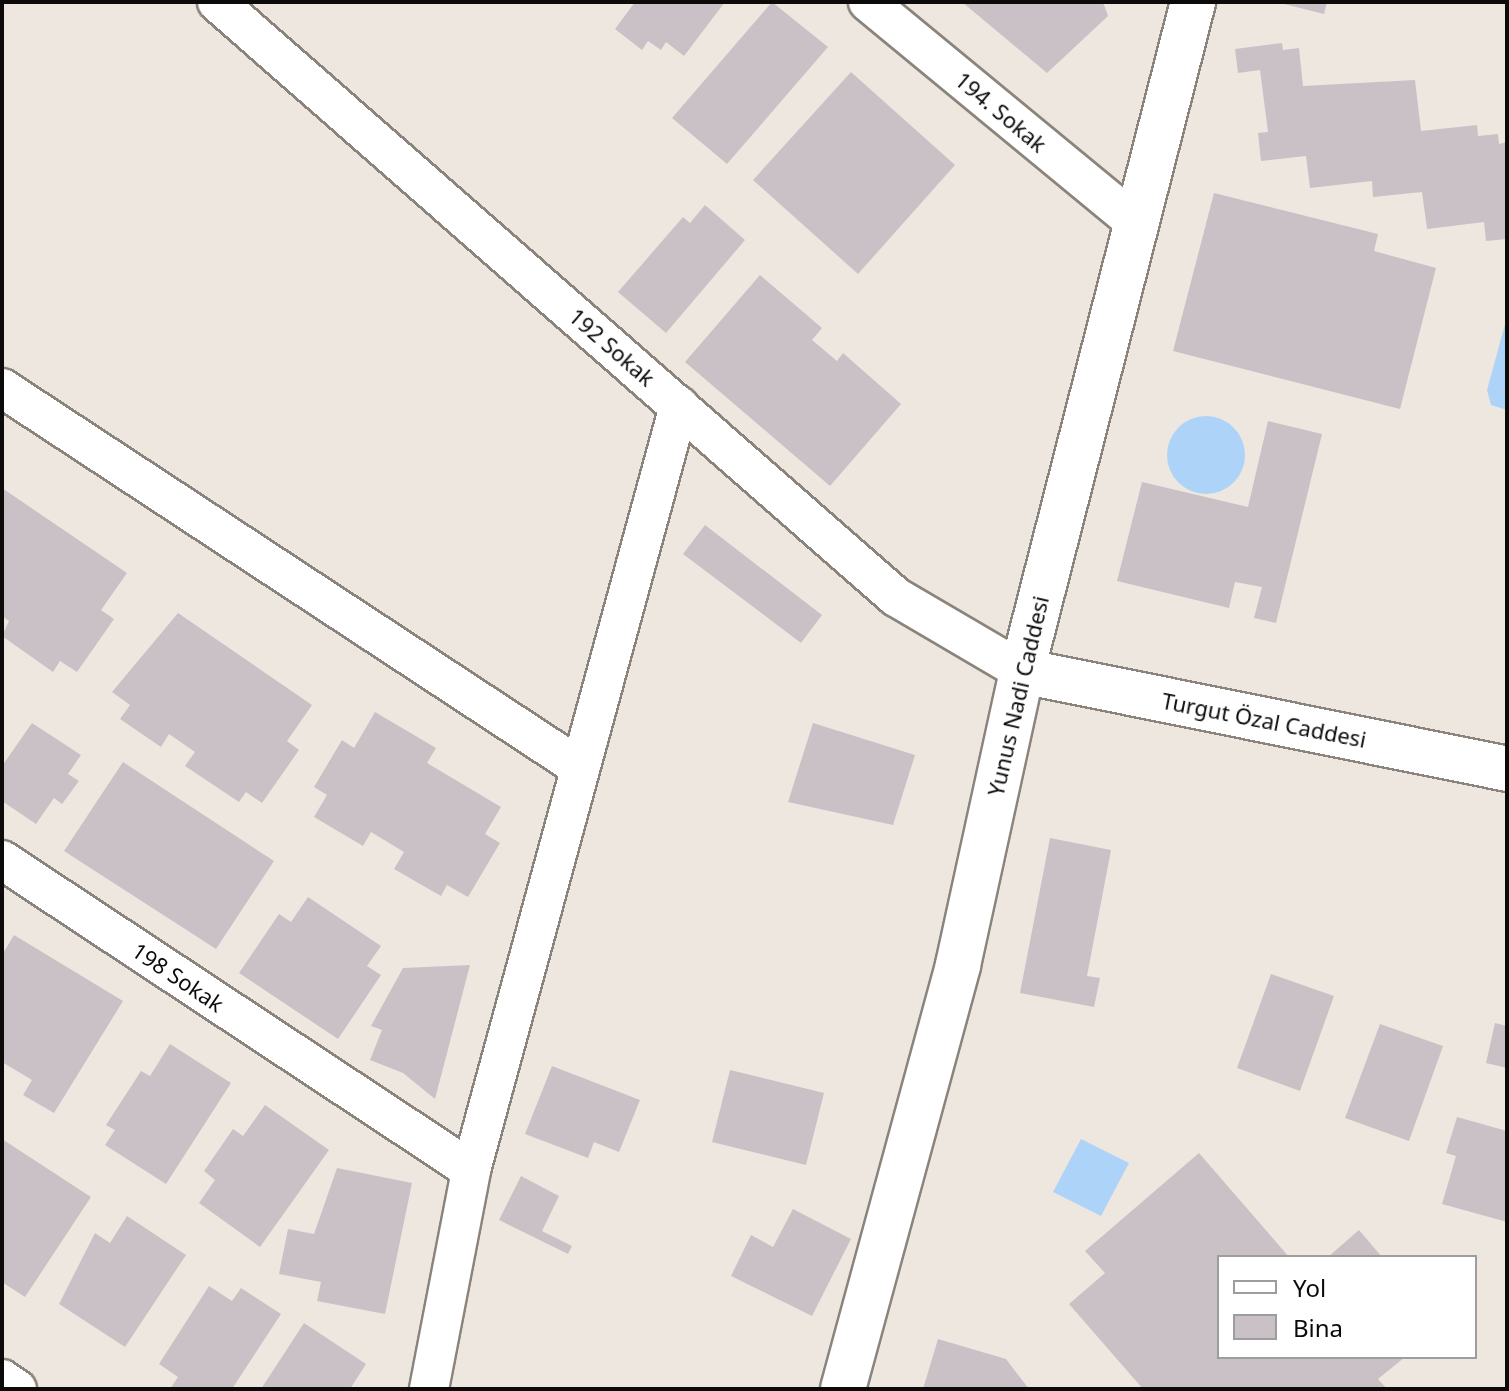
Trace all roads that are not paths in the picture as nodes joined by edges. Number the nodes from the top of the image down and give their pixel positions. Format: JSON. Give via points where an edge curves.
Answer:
{"nodes":[{"id":1,"x":217,"y":2,"type":"edge"},
{"id":2,"x":868,"y":2,"type":"edge"},
{"id":3,"x":1193,"y":2,"type":"edge"},
{"id":4,"x":1134,"y":221,"type":"junction"},
{"id":5,"x":2,"y":388,"type":"edge"},
{"id":6,"x":679,"y":406,"type":"junction"},
{"id":7,"x":1022,"y":671,"type":"junction"},
{"id":8,"x":579,"y":767,"type":"junction"},
{"id":9,"x":1507,"y":769,"type":"edge"},
{"id":10,"x":2,"y":860,"type":"edge"},
{"id":11,"x":471,"y":1170,"type":"junction"},
{"id":12,"x":2,"y":1379,"type":"edge"},
{"id":13,"x":17,"y":1389,"type":"edge"},
{"id":14,"x":429,"y":1389,"type":"edge"},
{"id":15,"x":843,"y":1389,"type":"edge"}],
"edges":[{"from":1,"to":6,"type":"street","name":"192 Sokak"},
{"from":2,"to":4,"type":"street","name":"194. Sokak"},
{"from":3,"to":4,"type":"street","name":"Yunus Nadi Caddesi"},
{"from":4,"to":7,"type":"street","name":"Yunus Nadi Caddesi"},
{"from":5,"to":8,"type":"street"},
{"from":6,"to":7,"type":"street","name":"192 Sokak","via":[[896,597]]},
{"from":6,"to":8,"type":"street"},
{"from":7,"to":9,"type":"street","name":"Turgut Özal Caddesi"},
{"from":7,"to":15,"type":"street","name":"Yunus Nadi Caddesi","via":[[958,965]]},
{"from":8,"to":11,"type":"street"},
{"from":10,"to":11,"type":"street","name":"198 Sokak"},
{"from":11,"to":14,"type":"street"},
{"from":12,"to":13,"type":"street"}]}
